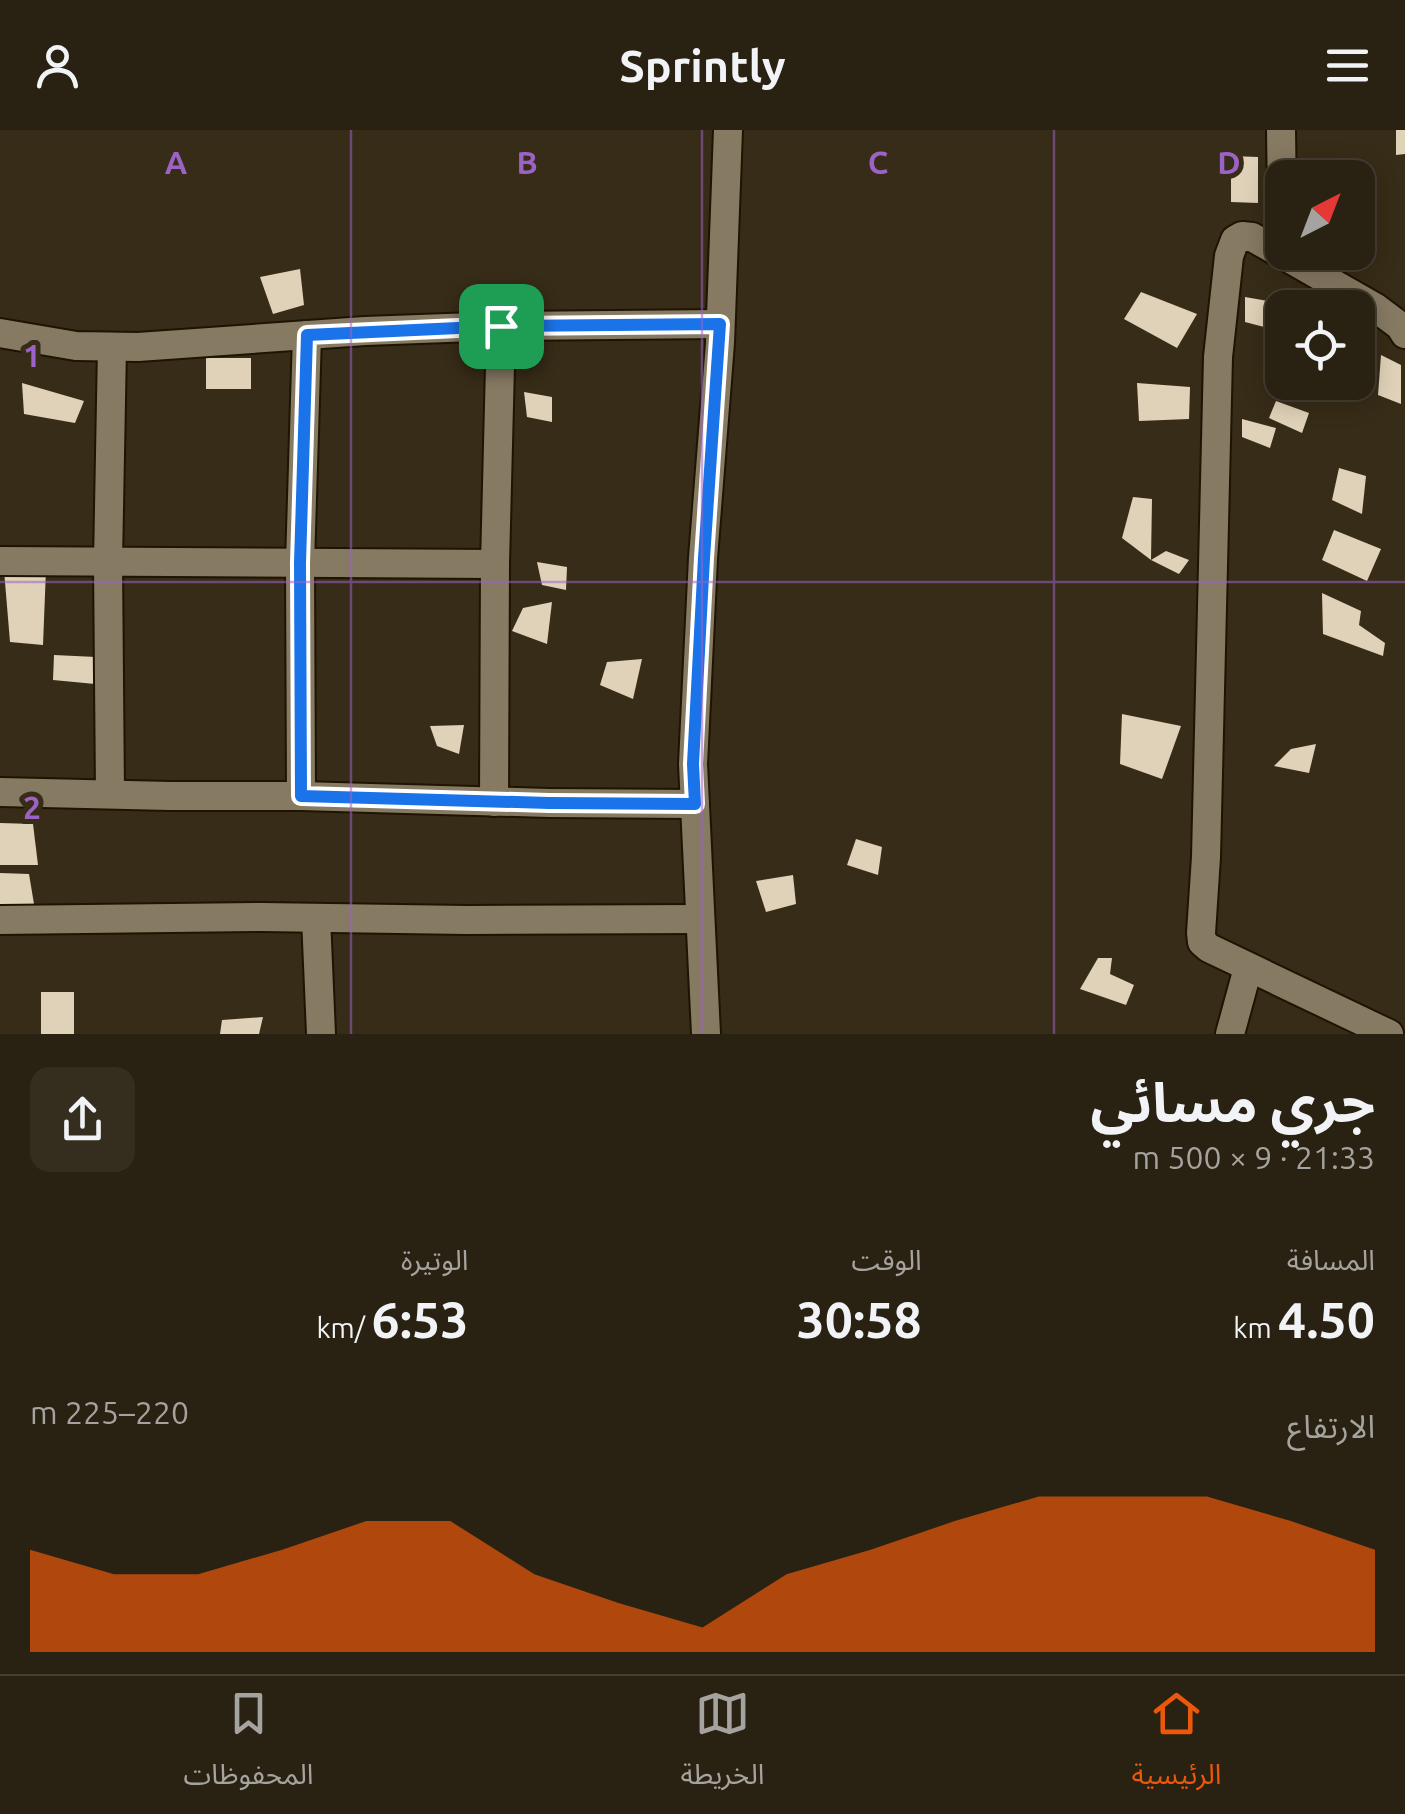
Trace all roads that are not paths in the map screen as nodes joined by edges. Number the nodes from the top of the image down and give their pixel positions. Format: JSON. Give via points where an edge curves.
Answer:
{"nodes":[{"id":1,"x":728,"y":130,"type":"edge"},
{"id":2,"x":1281,"y":130,"type":"edge"},
{"id":3,"x":1281,"y":160,"type":"edge"},
{"id":4,"x":1265,"y":244,"type":"edge"},
{"id":5,"x":1313,"y":270,"type":"edge"},
{"id":6,"x":720,"y":324,"type":"junction"},
{"id":7,"x":501,"y":326,"type":"junction"},
{"id":8,"x":0,"y":332,"type":"edge"},
{"id":9,"x":1405,"y":334,"type":"edge"},
{"id":10,"x":307,"y":335,"type":"junction"},
{"id":11,"x":112,"y":347,"type":"junction"},
{"id":12,"x":0,"y":561,"type":"edge"},
{"id":13,"x":108,"y":562,"type":"junction"},
{"id":14,"x":300,"y":563,"type":"junction"},
{"id":15,"x":494,"y":564,"type":"junction"},
{"id":16,"x":0,"y":792,"type":"edge"},
{"id":17,"x":110,"y":794,"type":"junction"},
{"id":18,"x":301,"y":796,"type":"junction"},
{"id":19,"x":494,"y":802,"type":"junction"},
{"id":20,"x":695,"y":804,"type":"junction"},
{"id":21,"x":316,"y":918,"type":"junction"},
{"id":22,"x":0,"y":920,"type":"edge"},
{"id":23,"x":700,"y":920,"type":"junction"},
{"id":24,"x":1248,"y":968,"type":"junction"},
{"id":25,"x":322,"y":1034,"type":"edge"},
{"id":26,"x":706,"y":1034,"type":"edge"},
{"id":27,"x":1230,"y":1034,"type":"edge"},
{"id":28,"x":1388,"y":1034,"type":"edge"}],
"edges":[{"from":1,"to":6,"type":"street"},
{"from":2,"to":3,"type":"street"},
{"from":4,"to":24,"type":"street","via":[[1235,240],[1218,357],[1200,933],[1209,948]]},
{"from":5,"to":9,"type":"street"},
{"from":6,"to":7,"type":"street"},
{"from":6,"to":20,"type":"street"},
{"from":7,"to":10,"type":"street"},
{"from":7,"to":15,"type":"street"},
{"from":8,"to":11,"type":"street"},
{"from":10,"to":11,"type":"street"},
{"from":10,"to":14,"type":"street"},
{"from":11,"to":13,"type":"street"},
{"from":12,"to":13,"type":"street"},
{"from":13,"to":14,"type":"street"},
{"from":13,"to":17,"type":"street"},
{"from":14,"to":15,"type":"street"},
{"from":14,"to":18,"type":"street"},
{"from":15,"to":19,"type":"street"},
{"from":16,"to":17,"type":"street"},
{"from":17,"to":18,"type":"street"},
{"from":18,"to":19,"type":"street"},
{"from":19,"to":20,"type":"street"},
{"from":20,"to":23,"type":"street"},
{"from":21,"to":22,"type":"street"},
{"from":21,"to":23,"type":"street"},
{"from":21,"to":25,"type":"street"},
{"from":23,"to":26,"type":"street"},
{"from":24,"to":27,"type":"street"},
{"from":24,"to":28,"type":"street"}]}
